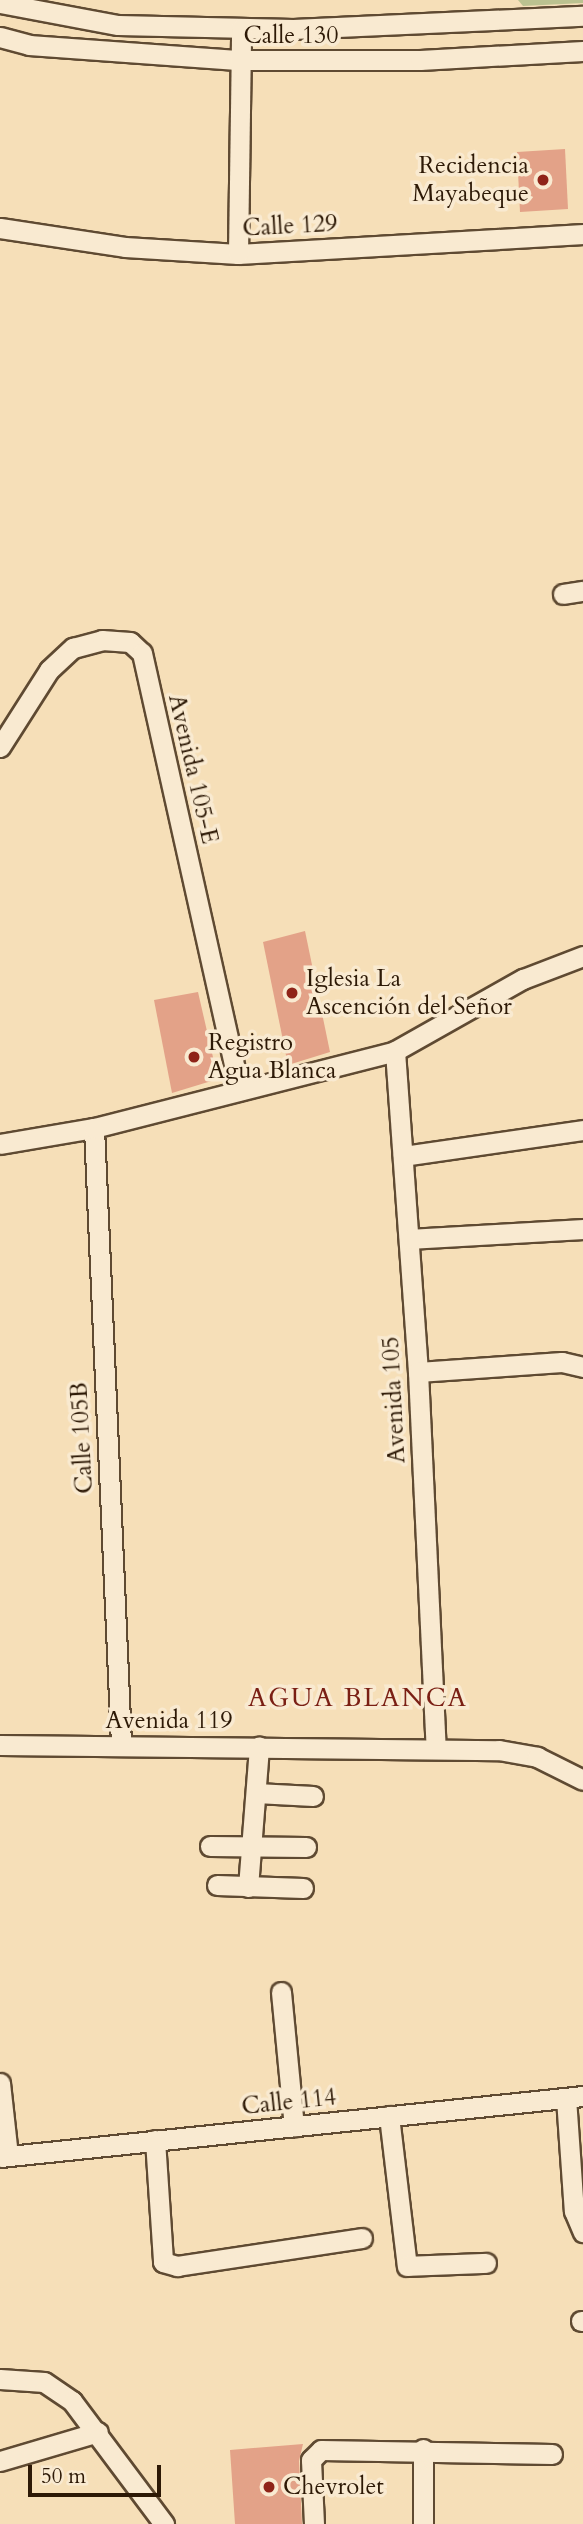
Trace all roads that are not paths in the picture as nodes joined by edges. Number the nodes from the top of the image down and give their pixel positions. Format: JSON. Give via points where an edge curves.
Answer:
{"nodes":[{"id":1,"x":489,"y":0,"type":"edge"},
{"id":2,"x":0,"y":3,"type":"edge"},
{"id":3,"x":583,"y":16,"type":"edge"},
{"id":4,"x":490,"y":20,"type":"junction"},
{"id":5,"x":241,"y":28,"type":"junction"},
{"id":6,"x":0,"y":37,"type":"edge"},
{"id":7,"x":583,"y":51,"type":"edge"},
{"id":8,"x":240,"y":60,"type":"junction"},
{"id":9,"x":0,"y":228,"type":"edge"},
{"id":10,"x":583,"y":234,"type":"edge"},
{"id":11,"x":238,"y":254,"type":"junction"},
{"id":12,"x":583,"y":591,"type":"edge"},
{"id":13,"x":563,"y":594,"type":"dead end"},
{"id":14,"x":0,"y":747,"type":"edge"},
{"id":15,"x":583,"y":956,"type":"edge"},
{"id":16,"x":395,"y":1051,"type":"junction"},
{"id":17,"x":240,"y":1090,"type":"junction"},
{"id":18,"x":94,"y":1129,"type":"junction"},
{"id":19,"x":583,"y":1130,"type":"edge"},
{"id":20,"x":0,"y":1144,"type":"edge"},
{"id":21,"x":402,"y":1156,"type":"junction"},
{"id":22,"x":583,"y":1230,"type":"edge"},
{"id":23,"x":409,"y":1239,"type":"junction"},
{"id":24,"x":583,"y":1367,"type":"edge"},
{"id":25,"x":418,"y":1372,"type":"junction"},
{"id":26,"x":0,"y":1745,"type":"edge"},
{"id":27,"x":121,"y":1745,"type":"junction"},
{"id":28,"x":259,"y":1746,"type":"junction"},
{"id":29,"x":436,"y":1747,"type":"junction"},
{"id":30,"x":583,"y":1780,"type":"edge"},
{"id":31,"x":256,"y":1793,"type":"junction"},
{"id":32,"x":313,"y":1796,"type":"dead end"},
{"id":33,"x":251,"y":1844,"type":"junction"},
{"id":34,"x":211,"y":1846,"type":"dead end"},
{"id":35,"x":306,"y":1847,"type":"dead end"},
{"id":36,"x":216,"y":1885,"type":"dead end"},
{"id":37,"x":248,"y":1887,"type":"junction"},
{"id":38,"x":303,"y":1888,"type":"dead end"},
{"id":39,"x":281,"y":1992,"type":"dead end"},
{"id":40,"x":0,"y":2083,"type":"edge"},
{"id":41,"x":574,"y":2097,"type":"edge"},
{"id":42,"x":390,"y":2116,"type":"junction"},
{"id":43,"x":294,"y":2126,"type":"junction"},
{"id":44,"x":155,"y":2140,"type":"junction"},
{"id":45,"x":4,"y":2156,"type":"edge"},
{"id":46,"x":583,"y":2232,"type":"edge"},
{"id":47,"x":362,"y":2238,"type":"dead end"},
{"id":48,"x":486,"y":2263,"type":"dead end"},
{"id":49,"x":0,"y":2379,"type":"edge"},
{"id":50,"x":98,"y":2432,"type":"junction"},
{"id":51,"x":61,"y":2446,"type":"junction"},
{"id":52,"x":423,"y":2449,"type":"junction"},
{"id":53,"x":552,"y":2454,"type":"dead end"},
{"id":54,"x":0,"y":2461,"type":"edge"},
{"id":55,"x":0,"y":2475,"type":"edge"},
{"id":56,"x":164,"y":2524,"type":"edge"},
{"id":57,"x":314,"y":2524,"type":"edge"},
{"id":58,"x":423,"y":2524,"type":"edge"}],
"edges":[{"from":1,"to":4,"type":"street"},
{"from":2,"to":5,"type":"street","name":"Calle 130","via":[[117,25]]},
{"from":3,"to":4,"type":"street","name":"Calle 130"},
{"from":4,"to":5,"type":"street","name":"Calle 130"},
{"from":5,"to":8,"type":"street"},
{"from":6,"to":8,"type":"street","name":"Calle 130","via":[[29,45]]},
{"from":7,"to":8,"type":"street","name":"Calle 130","via":[[421,60]]},
{"from":8,"to":11,"type":"street"},
{"from":9,"to":11,"type":"street","name":"Calle 129","via":[[125,247]]},
{"from":10,"to":11,"type":"street","name":"Calle 129"},
{"from":12,"to":13,"type":"street"},
{"from":14,"to":17,"type":"street","name":"Avenida 105-E","via":[[49,670],[73,648],[102,640],[130,642],[142,653]]},
{"from":15,"to":16,"type":"street","via":[[523,978]]},
{"from":16,"to":17,"type":"street"},
{"from":16,"to":21,"type":"street","name":"Avenida 105"},
{"from":17,"to":18,"type":"street"},
{"from":18,"to":20,"type":"street"},
{"from":18,"to":27,"type":"street","name":"Calle 105B"},
{"from":19,"to":21,"type":"street"},
{"from":21,"to":23,"type":"street","name":"Avenida 105"},
{"from":22,"to":23,"type":"street"},
{"from":23,"to":25,"type":"street","name":"Avenida 105"},
{"from":24,"to":25,"type":"street","via":[[562,1362]]},
{"from":25,"to":29,"type":"street","name":"Avenida 105"},
{"from":26,"to":27,"type":"street","name":"Avenida 119"},
{"from":27,"to":28,"type":"street","name":"Avenida 119"},
{"from":28,"to":29,"type":"street","name":"Avenida 119"},
{"from":28,"to":31,"type":"street"},
{"from":29,"to":30,"type":"street","name":"Avenida 119","via":[[537,1756]]},
{"from":31,"to":32,"type":"street"},
{"from":31,"to":33,"type":"street"},
{"from":33,"to":34,"type":"street"},
{"from":33,"to":35,"type":"street"},
{"from":33,"to":37,"type":"street"},
{"from":36,"to":37,"type":"street"},
{"from":37,"to":38,"type":"street"},
{"from":39,"to":43,"type":"street"},
{"from":40,"to":45,"type":"street"},
{"from":41,"to":42,"type":"street","name":"Calle 114"},
{"from":41,"to":46,"type":"street","via":[[574,2211]]},
{"from":42,"to":43,"type":"street","name":"Calle 114"},
{"from":42,"to":48,"type":"street","via":[[407,2266]]},
{"from":43,"to":44,"type":"street","name":"Calle 114"},
{"from":44,"to":45,"type":"street","name":"Calle 114"},
{"from":44,"to":47,"type":"street","via":[[163,2262],[177,2266]]},
{"from":49,"to":50,"type":"street","via":[[44,2382],[60,2390]]},
{"from":50,"to":51,"type":"street"},
{"from":50,"to":56,"type":"street"},
{"from":51,"to":54,"type":"street"},
{"from":51,"to":55,"type":"street"},
{"from":52,"to":53,"type":"street"},
{"from":52,"to":57,"type":"street","via":[[321,2450],[311,2460]]},
{"from":52,"to":58,"type":"street"}]}
